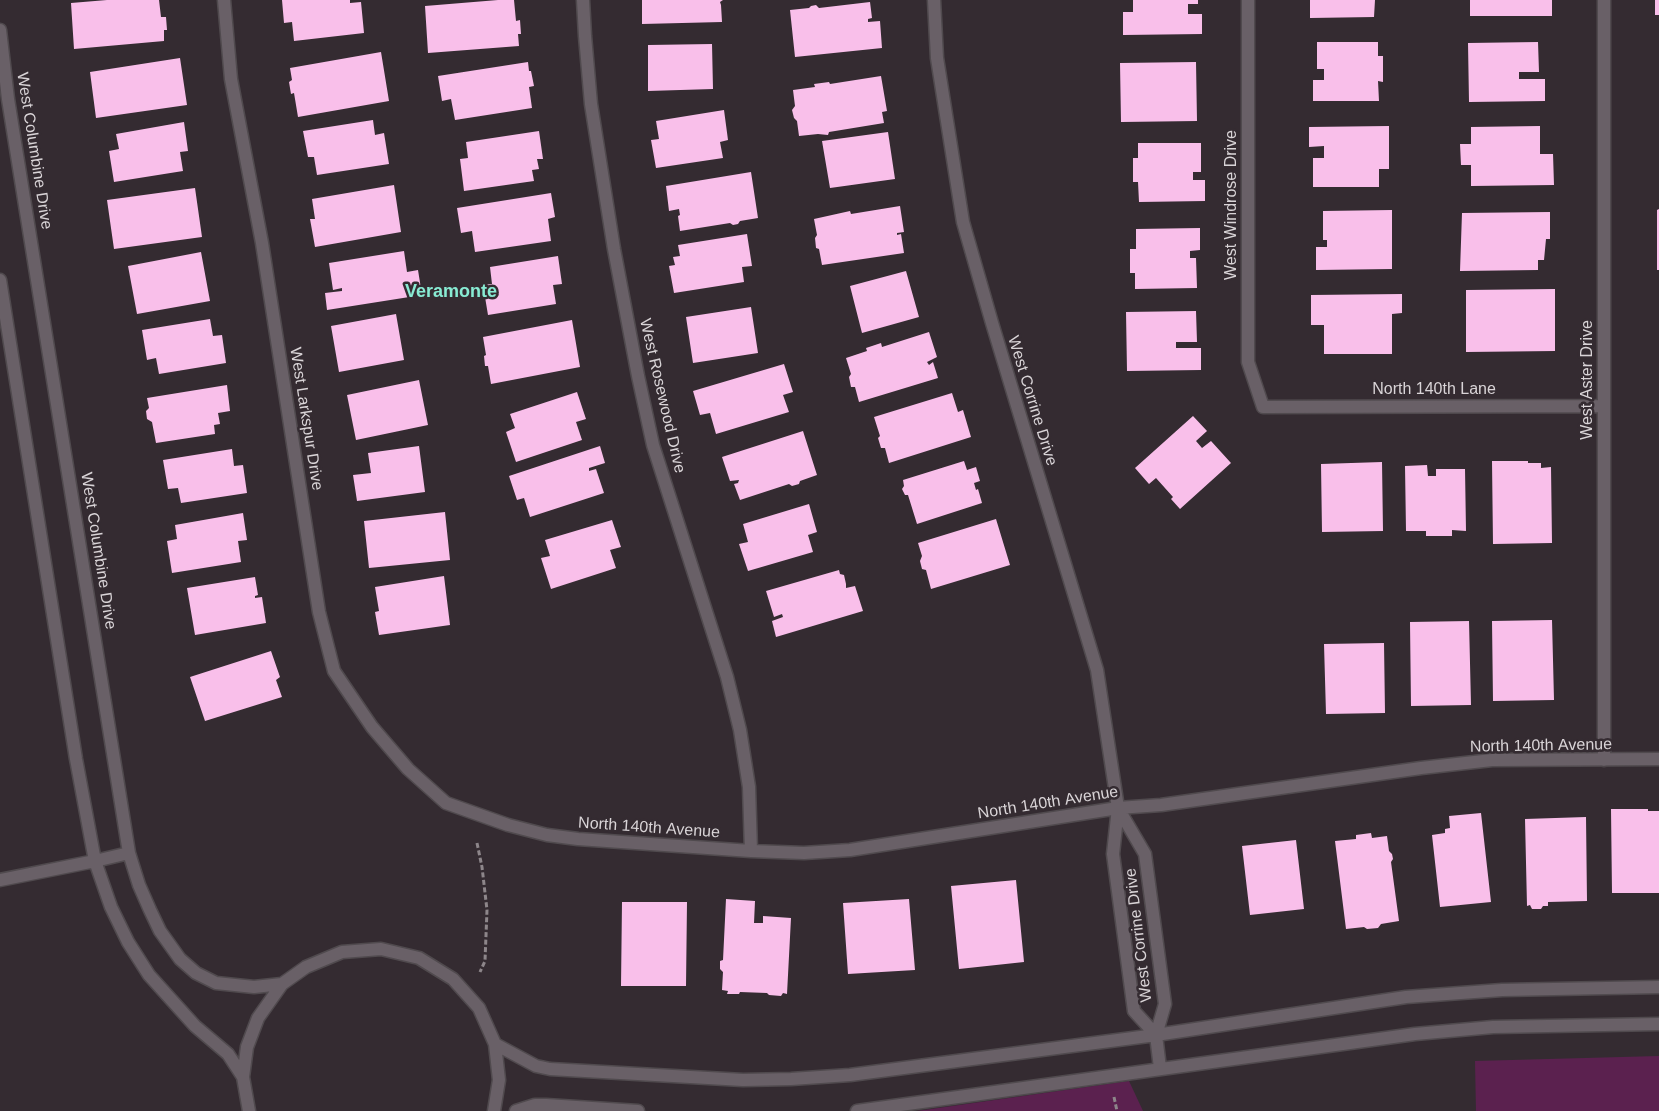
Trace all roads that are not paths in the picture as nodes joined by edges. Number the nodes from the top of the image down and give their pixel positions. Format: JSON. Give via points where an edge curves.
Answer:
{"nodes":[{"id":1,"x":224,"y":0,"type":"edge"},
{"id":2,"x":583,"y":0,"type":"edge"},
{"id":3,"x":934,"y":0,"type":"edge"},
{"id":4,"x":1248,"y":0,"type":"edge"},
{"id":5,"x":1604,"y":0,"type":"edge"},
{"id":6,"x":0,"y":30,"type":"edge"},
{"id":7,"x":0,"y":280,"type":"edge"},
{"id":8,"x":1604,"y":406,"type":"junction"},
{"id":9,"x":1263,"y":407,"type":"joint"},
{"id":10,"x":1659,"y":759,"type":"edge"},
{"id":11,"x":1604,"y":760,"type":"junction"},
{"id":12,"x":446,"y":803,"type":"joint"},
{"id":13,"x":1118,"y":808,"type":"junction"},
{"id":14,"x":751,"y":851,"type":"junction"},
{"id":15,"x":129,"y":853,"type":"junction"},
{"id":16,"x":95,"y":861,"type":"junction"},
{"id":17,"x":0,"y":880,"type":"edge"},
{"id":18,"x":282,"y":984,"type":"junction"},
{"id":19,"x":1659,"y":987,"type":"edge"},
{"id":20,"x":1659,"y":1024,"type":"edge"},
{"id":21,"x":1156,"y":1034,"type":"junction"},
{"id":22,"x":495,"y":1044,"type":"junction"},
{"id":23,"x":1160,"y":1068,"type":"junction"},
{"id":24,"x":243,"y":1077,"type":"junction"},
{"id":25,"x":249,"y":1111,"type":"edge"},
{"id":26,"x":494,"y":1111,"type":"edge"},
{"id":27,"x":516,"y":1111,"type":"edge"},
{"id":28,"x":638,"y":1111,"type":"edge"},
{"id":29,"x":857,"y":1111,"type":"edge"}],
"edges":[{"from":1,"to":12,"type":"street","name":"West Larkspur Drive","via":[[231,78],[262,243],[319,612],[334,671],[372,728],[408,769]]},
{"from":2,"to":14,"type":"street","name":"West Rosewood Drive","via":[[591,104],[638,376],[653,444],[738,721],[749,787]]},
{"from":3,"to":13,"type":"street","name":"West Corrine Drive","via":[[937,58],[963,222],[1096,670]]},
{"from":4,"to":9,"type":"street","name":"West Windrose Drive","via":[[1248,362]]},
{"from":5,"to":8,"type":"street","name":"West Aster Drive"},
{"from":6,"to":15,"type":"street","name":"West Columbine Drive","via":[[8,99]]},
{"from":7,"to":16,"type":"street","via":[[74,749]]},
{"from":8,"to":9,"type":"street","name":"North 140th Lane"},
{"from":8,"to":11,"type":"street","name":"West Aster Drive"},
{"from":10,"to":11,"type":"street","name":"North 140th Avenue"},
{"from":11,"to":13,"type":"street","name":"North 140th Avenue","via":[[1492,760]]},
{"from":12,"to":14,"type":"street","name":"North 140th Avenue","via":[[547,835]]},
{"from":13,"to":14,"type":"street","name":"North 140th Avenue","via":[[850,850],[804,853]]},
{"from":13,"to":21,"type":"street","name":"West Corrine Drive","via":[[1145,854],[1165,1004]]},
{"from":13,"to":21,"type":"street","name":"West Corrine Drive","via":[[1113,854],[1134,1011]]},
{"from":15,"to":16,"type":"street"},
{"from":15,"to":18,"type":"street","name":"West Columbine Drive","via":[[139,885],[160,930],[180,959],[196,973],[216,983],[254,987]]},
{"from":16,"to":17,"type":"street"},
{"from":16,"to":24,"type":"street","via":[[111,907],[149,975],[195,1026],[228,1054]]},
{"from":18,"to":22,"type":"street","via":[[306,967],[342,952],[381,949],[419,958],[453,979],[479,1008]]},
{"from":18,"to":24,"type":"street","via":[[258,1018],[247,1047]]},
{"from":19,"to":21,"type":"street","via":[[1502,990],[1406,997]]},
{"from":20,"to":23,"type":"street","via":[[1493,1027]]},
{"from":21,"to":22,"type":"street","via":[[850,1075],[743,1080],[550,1069],[536,1066]]},
{"from":21,"to":23,"type":"street","name":"West Corrine Drive"},
{"from":22,"to":26,"type":"street","via":[[499,1080]]},
{"from":23,"to":29,"type":"street"},
{"from":24,"to":25,"type":"street"},
{"from":27,"to":28,"type":"street","via":[[534,1105]]}]}
